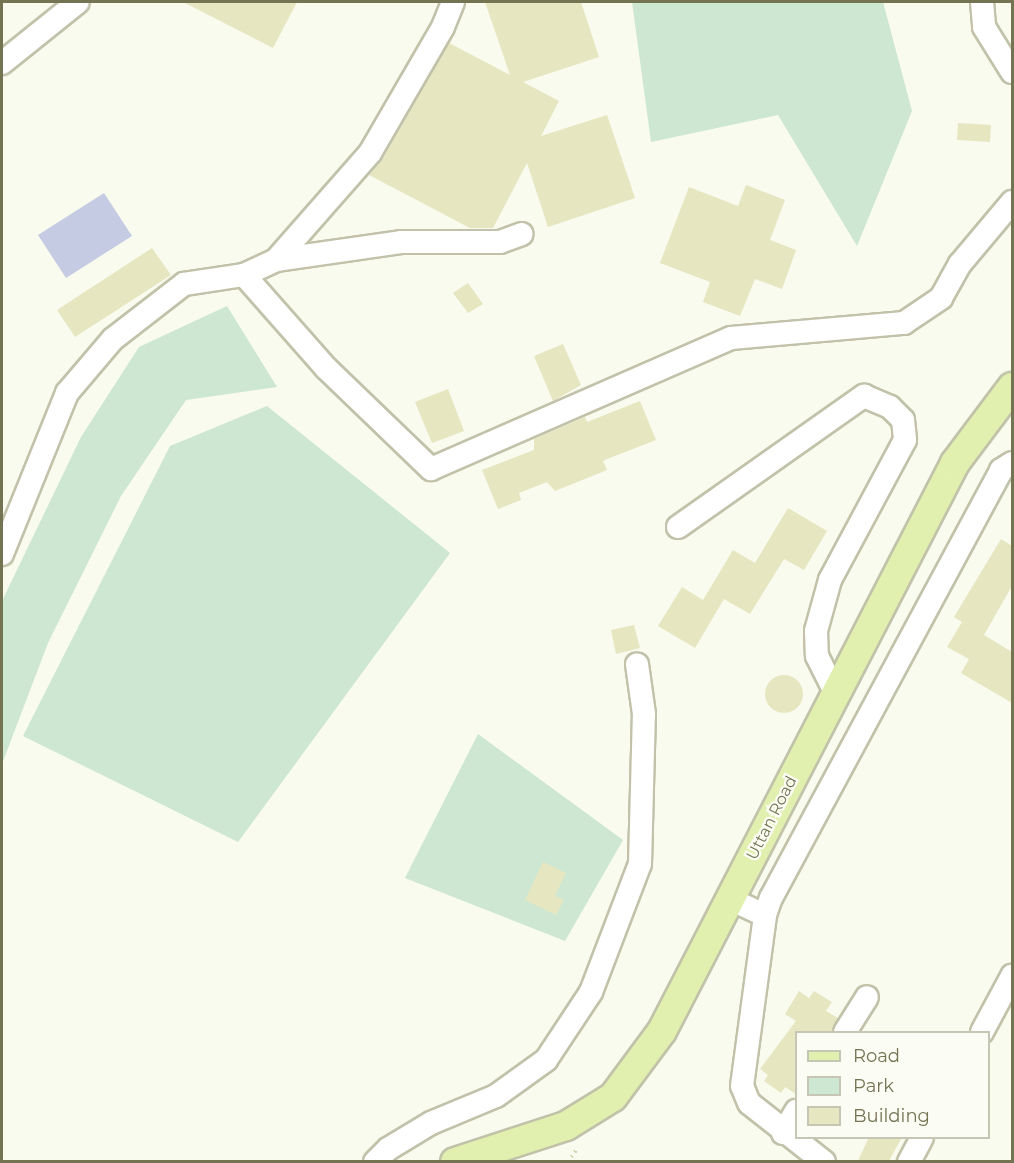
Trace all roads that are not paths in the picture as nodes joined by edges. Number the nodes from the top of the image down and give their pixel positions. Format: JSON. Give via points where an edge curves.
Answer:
{"nodes":[{"id":1,"x":78,"y":2,"type":"edge"},
{"id":2,"x":453,"y":2,"type":"edge"},
{"id":3,"x":982,"y":2,"type":"edge"},
{"id":4,"x":2,"y":63,"type":"edge"},
{"id":5,"x":1012,"y":72,"type":"edge"},
{"id":6,"x":1012,"y":202,"type":"edge"},
{"id":7,"x":522,"y":234,"type":"dead end"},
{"id":8,"x":276,"y":260,"type":"junction"},
{"id":9,"x":244,"y":275,"type":"junction"},
{"id":10,"x":1012,"y":387,"type":"edge"},
{"id":11,"x":1012,"y":463,"type":"edge"},
{"id":12,"x":678,"y":527,"type":"dead end"},
{"id":13,"x":3,"y":543,"type":"edge"},
{"id":14,"x":637,"y":664,"type":"dead end"},
{"id":15,"x":836,"y":694,"type":"junction"},
{"id":16,"x":730,"y":899,"type":"junction"},
{"id":17,"x":765,"y":915,"type":"junction"},
{"id":18,"x":1012,"y":976,"type":"edge"},
{"id":19,"x":867,"y":997,"type":"dead end"},
{"id":20,"x":1004,"y":1012,"type":"edge"},
{"id":21,"x":846,"y":1031,"type":"edge"},
{"id":22,"x":983,"y":1031,"type":"edge"},
{"id":23,"x":795,"y":1113,"type":"edge"},
{"id":24,"x":783,"y":1133,"type":"junction"},
{"id":25,"x":921,"y":1139,"type":"edge"},
{"id":26,"x":375,"y":1161,"type":"edge"},
{"id":27,"x":455,"y":1161,"type":"edge"},
{"id":28,"x":824,"y":1161,"type":"edge"},
{"id":29,"x":909,"y":1161,"type":"edge"}],
"edges":[{"from":1,"to":4,"type":"street"},
{"from":2,"to":8,"type":"street","via":[[443,27],[370,153]]},
{"from":3,"to":5,"type":"street","via":[[984,27]]},
{"from":6,"to":9,"type":"street","via":[[960,264],[941,298],[904,323],[731,338],[431,469],[326,368]]},
{"from":7,"to":8,"type":"street","via":[[500,242],[401,242]]},
{"from":8,"to":9,"type":"street"},
{"from":9,"to":13,"type":"street","via":[[184,284],[112,339],[68,393]]},
{"from":10,"to":15,"type":"main road","name":"Uttan Road","via":[[955,463]]},
{"from":11,"to":17,"type":"street","via":[[1001,470]]},
{"from":12,"to":15,"type":"street","via":[[864,396],[890,406],[903,420],[905,440],[830,580],[816,631],[817,656]]},
{"from":14,"to":26,"type":"street","via":[[644,714],[640,864],[591,992],[546,1060],[496,1096],[431,1123]]},
{"from":15,"to":16,"type":"main road","name":"Uttan Road"},
{"from":16,"to":17,"type":"street"},
{"from":16,"to":27,"type":"main road","name":"Uttan Road","via":[[662,1031],[613,1097],[566,1126]]},
{"from":17,"to":24,"type":"street","via":[[742,1086],[749,1103]]},
{"from":18,"to":20,"type":"street"},
{"from":19,"to":21,"type":"street"},
{"from":20,"to":22,"type":"street"},
{"from":23,"to":24,"type":"street"},
{"from":24,"to":28,"type":"street"},
{"from":25,"to":29,"type":"street"}]}
